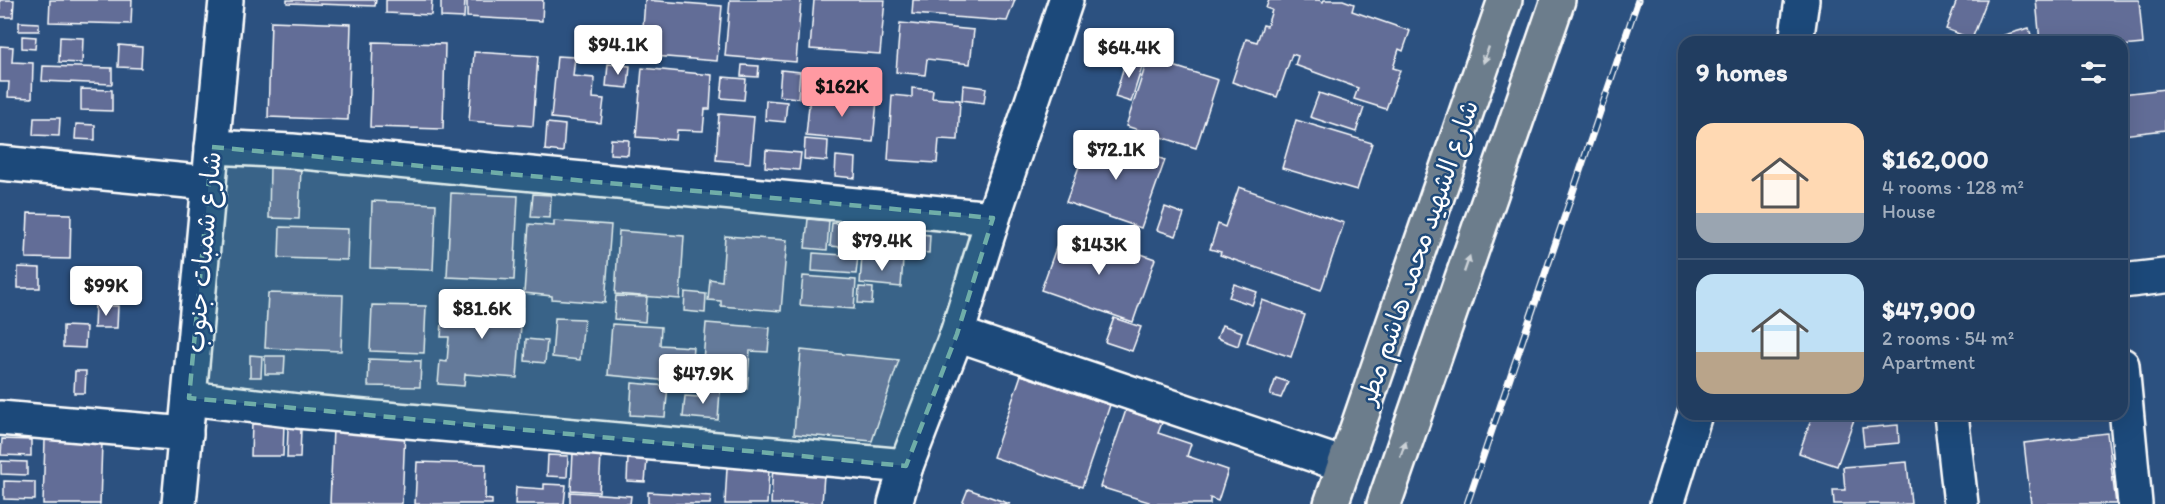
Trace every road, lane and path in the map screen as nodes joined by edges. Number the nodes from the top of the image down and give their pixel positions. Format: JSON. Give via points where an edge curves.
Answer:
{"nodes":[{"id":1,"x":226,"y":0,"type":"edge"},
{"id":2,"x":1066,"y":0,"type":"edge"},
{"id":3,"x":1505,"y":0,"type":"edge"},
{"id":4,"x":1558,"y":0,"type":"edge"},
{"id":5,"x":1802,"y":0,"type":"edge"},
{"id":6,"x":1797,"y":36,"type":"edge"},
{"id":7,"x":212,"y":147,"type":"junction"},
{"id":8,"x":0,"y":163,"type":"edge"},
{"id":9,"x":209,"y":183,"type":"junction"},
{"id":10,"x":993,"y":218,"type":"junction"},
{"id":11,"x":2165,"y":276,"type":"edge"},
{"id":12,"x":2128,"y":280,"type":"edge"},
{"id":13,"x":957,"y":334,"type":"junction"},
{"id":14,"x":189,"y":398,"type":"junction"},
{"id":15,"x":0,"y":418,"type":"edge"},
{"id":16,"x":1693,"y":420,"type":"edge"},
{"id":17,"x":1952,"y":420,"type":"edge"},
{"id":18,"x":2127,"y":420,"type":"edge"},
{"id":19,"x":186,"y":434,"type":"junction"},
{"id":20,"x":1344,"y":465,"type":"junction"},
{"id":21,"x":906,"y":466,"type":"junction"},
{"id":22,"x":179,"y":504,"type":"edge"},
{"id":23,"x":895,"y":504,"type":"edge"},
{"id":24,"x":1331,"y":504,"type":"edge"},
{"id":25,"x":1384,"y":504,"type":"edge"},
{"id":26,"x":1667,"y":504,"type":"edge"},
{"id":27,"x":1960,"y":504,"type":"edge"},
{"id":28,"x":2135,"y":504,"type":"edge"}],
"edges":[{"from":1,"to":7,"type":"street","name":"شارع شمبات جنوب"},
{"from":2,"to":10,"type":"street"},
{"from":3,"to":20,"type":"main road","name":"شارع الشهيد محمد هاشم مطر","one_way":true},
{"from":25,"to":4,"type":"main road","name":"شارع الشهيد محمد هاشم مطر","one_way":true},
{"from":5,"to":6,"type":"street"},
{"from":7,"to":9,"type":"street","name":"شارع شمبات جنوب"},
{"from":7,"to":10,"type":"street","via":[[292,151]]},
{"from":8,"to":9,"type":"street"},
{"from":9,"to":14,"type":"street","name":"شارع شمبات جنوب"},
{"from":10,"to":13,"type":"street"},
{"from":11,"to":12,"type":"street"},
{"from":13,"to":20,"type":"street"},
{"from":13,"to":21,"type":"street"},
{"from":14,"to":19,"type":"street","name":"شارع شمبات جنوب"},
{"from":14,"to":21,"type":"street"},
{"from":15,"to":19,"type":"street"},
{"from":16,"to":26,"type":"street"},
{"from":17,"to":27,"type":"street"},
{"from":18,"to":28,"type":"street"},
{"from":19,"to":22,"type":"street","name":"شارع شمبات جنوب"},
{"from":20,"to":24,"type":"main road","name":"شارع الشهيد محمد هاشم مطر"},
{"from":21,"to":23,"type":"street"}]}
